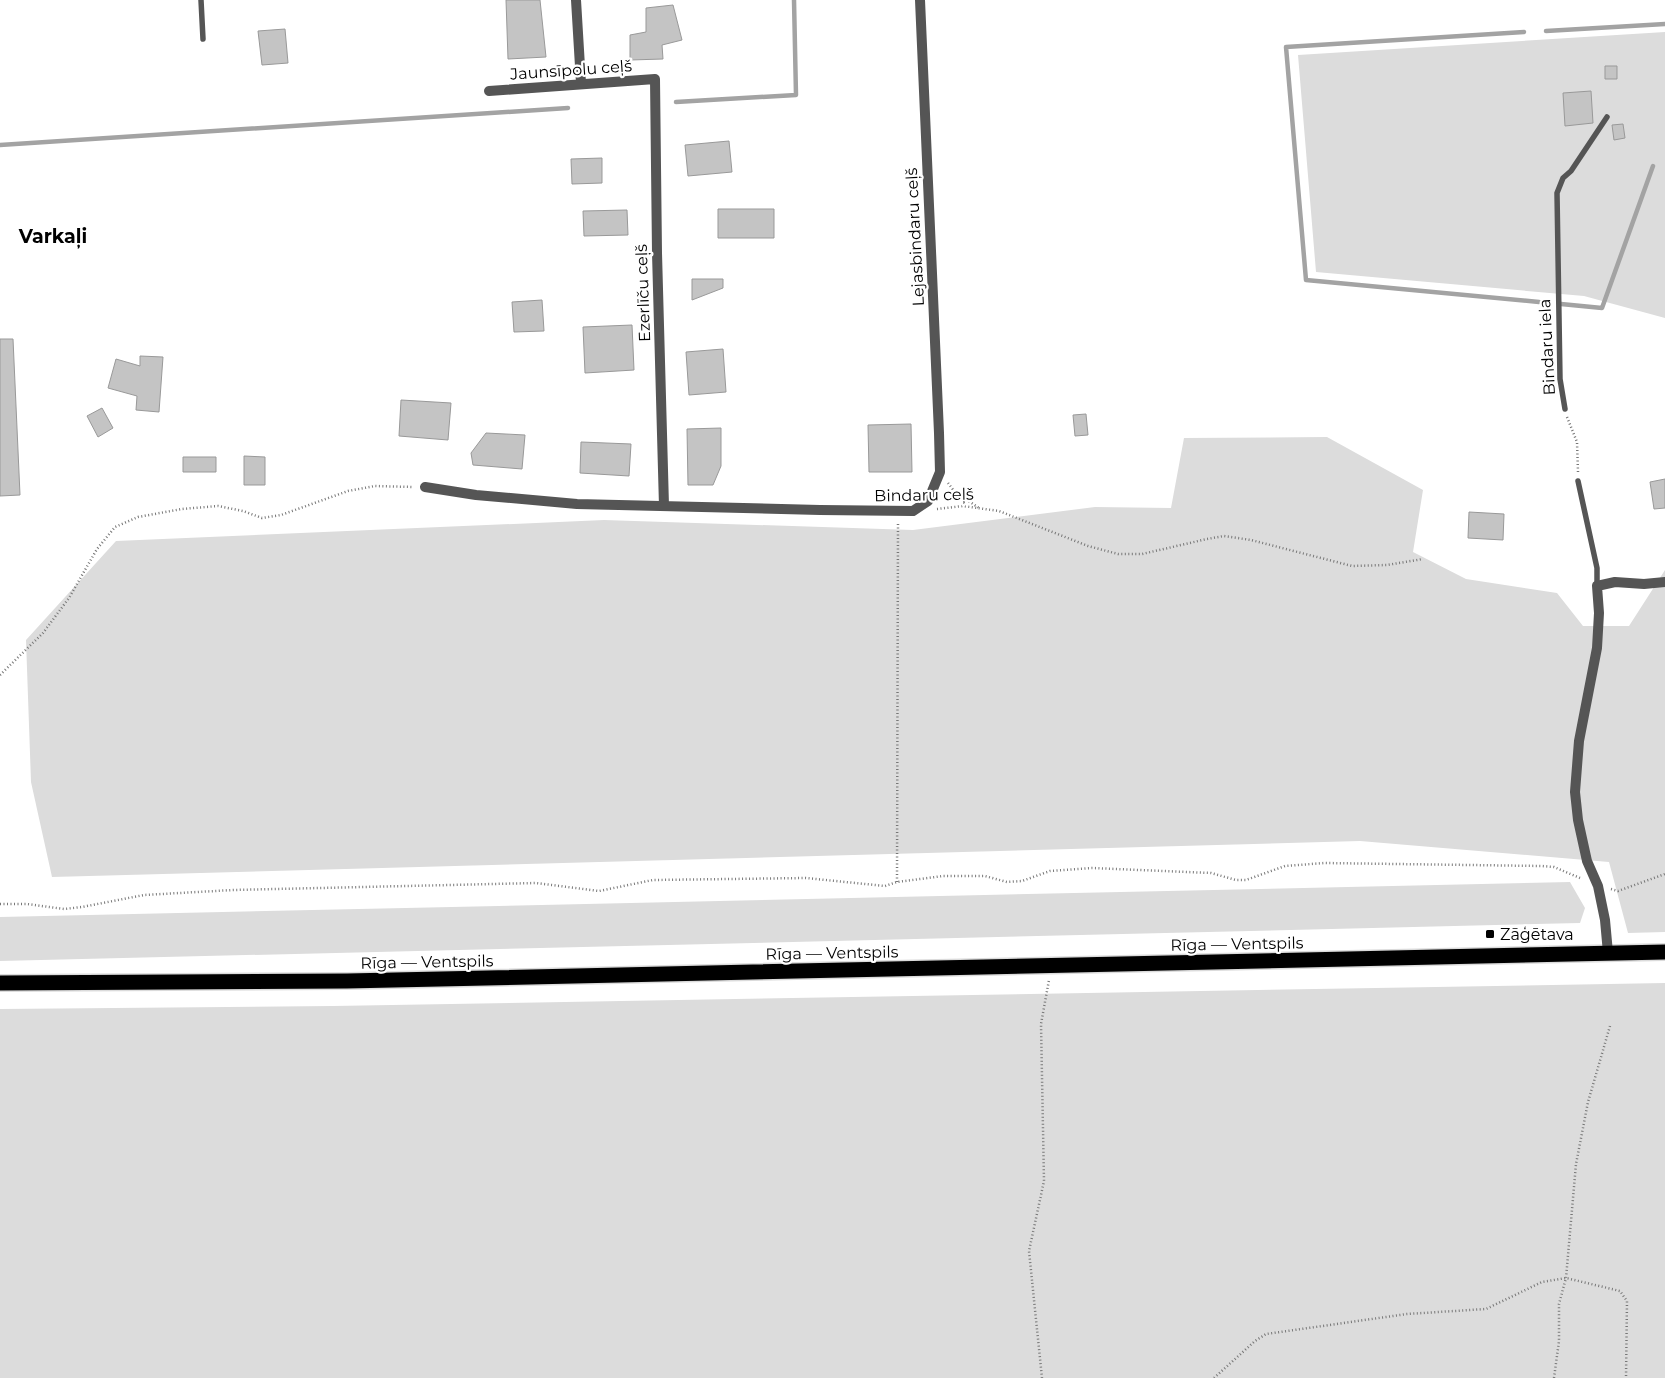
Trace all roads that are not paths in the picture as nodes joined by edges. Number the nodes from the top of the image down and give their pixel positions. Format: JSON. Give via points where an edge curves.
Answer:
{"nodes":[{"id":1,"x":201,"y":0,"type":"edge"},
{"id":2,"x":576,"y":0,"type":"edge"},
{"id":3,"x":920,"y":0,"type":"edge"},
{"id":4,"x":203,"y":39,"type":"dead end"},
{"id":5,"x":655,"y":79,"type":"joint"},
{"id":6,"x":581,"y":83,"type":"junction"},
{"id":7,"x":489,"y":91,"type":"dead end"},
{"id":8,"x":1607,"y":117,"type":"dead end"},
{"id":9,"x":1565,"y":409,"type":"road end"},
{"id":10,"x":1578,"y":481,"type":"road end"},
{"id":11,"x":425,"y":487,"type":"road end"},
{"id":12,"x":664,"y":506,"type":"junction"},
{"id":13,"x":913,"y":511,"type":"joint"},
{"id":14,"x":1665,"y":582,"type":"edge"},
{"id":15,"x":1597,"y":586,"type":"junction"},
{"id":16,"x":1665,"y":952,"type":"edge"},
{"id":17,"x":1608,"y":953,"type":"junction"},
{"id":18,"x":0,"y":983,"type":"edge"}],
"edges":[{"from":1,"to":4,"type":"lane"},
{"from":2,"to":6,"type":"street"},
{"from":3,"to":13,"type":"street","name":"Lejasbindaru ceļš","via":[[940,472],[928,501]]},
{"from":5,"to":6,"type":"street","name":"Jaunsīpolu ceļš"},
{"from":5,"to":12,"type":"street","name":"Ezerlīču ceļš"},
{"from":6,"to":7,"type":"street","name":"Jaunsīpolu ceļš"},
{"from":8,"to":9,"type":"lane","name":"Bindaru iela","via":[[1563,178],[1557,193],[1560,379]]},
{"from":10,"to":15,"type":"lane","via":[[1597,568]]},
{"from":11,"to":12,"type":"street","name":"Bindaru ceļš","via":[[577,504]]},
{"from":12,"to":13,"type":"street","name":"Bindaru ceļš"},
{"from":14,"to":15,"type":"street","via":[[1615,582]]},
{"from":15,"to":17,"type":"street","via":[[1597,648],[1579,741],[1575,792],[1587,862],[1598,886],[1606,920]]},
{"from":16,"to":17,"type":"highway","name":"Rīga — Ventspils"},
{"from":17,"to":18,"type":"highway","name":"Rīga — Ventspils","via":[[347,981]]}]}
